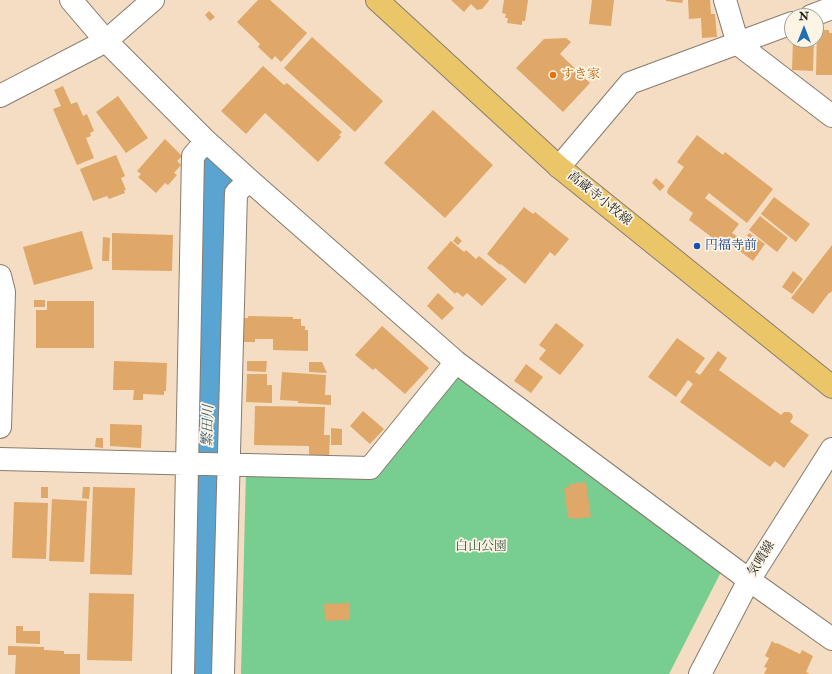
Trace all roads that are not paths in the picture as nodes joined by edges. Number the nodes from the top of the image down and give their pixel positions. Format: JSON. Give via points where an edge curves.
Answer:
{"nodes":[{"id":1,"x":71,"y":0,"type":"edge"},
{"id":2,"x":153,"y":0,"type":"edge"},
{"id":3,"x":377,"y":0,"type":"edge"},
{"id":4,"x":725,"y":0,"type":"edge"},
{"id":5,"x":784,"y":26,"type":"edge"},
{"id":6,"x":106,"y":41,"type":"junction"},
{"id":7,"x":738,"y":44,"type":"junction"},
{"id":8,"x":0,"y":96,"type":"edge"},
{"id":9,"x":832,"y":116,"type":"edge"},
{"id":10,"x":206,"y":141,"type":"junction"},
{"id":11,"x":559,"y":167,"type":"junction"},
{"id":12,"x":249,"y":180,"type":"junction"},
{"id":13,"x":1,"y":286,"type":"edge"},
{"id":14,"x":456,"y":362,"type":"junction"},
{"id":15,"x":832,"y":387,"type":"edge"},
{"id":16,"x":0,"y":427,"type":"edge"},
{"id":17,"x":832,"y":449,"type":"edge"},
{"id":18,"x":0,"y":459,"type":"edge"},
{"id":19,"x":188,"y":463,"type":"junction"},
{"id":20,"x":229,"y":464,"type":"junction"},
{"id":21,"x":749,"y":580,"type":"junction"},
{"id":22,"x":832,"y":639,"type":"edge"},
{"id":23,"x":182,"y":674,"type":"edge"},
{"id":24,"x":223,"y":674,"type":"edge"},
{"id":25,"x":700,"y":674,"type":"edge"}],
"edges":[{"from":1,"to":6,"type":"street"},
{"from":2,"to":6,"type":"street"},
{"from":3,"to":11,"type":"main road","name":"高蔵寺小牧線"},
{"from":4,"to":7,"type":"street"},
{"from":5,"to":7,"type":"street"},
{"from":6,"to":8,"type":"street"},
{"from":6,"to":10,"type":"street"},
{"from":7,"to":9,"type":"street"},
{"from":7,"to":11,"type":"street","via":[[630,82]]},
{"from":10,"to":12,"type":"street"},
{"from":10,"to":19,"type":"street","via":[[193,156]]},
{"from":11,"to":15,"type":"main road","name":"高蔵寺小牧線"},
{"from":12,"to":14,"type":"street"},
{"from":12,"to":20,"type":"street","via":[[236,194]]},
{"from":13,"to":16,"type":"street"},
{"from":14,"to":20,"type":"street","via":[[370,468]]},
{"from":14,"to":21,"type":"street"},
{"from":17,"to":21,"type":"street","name":"気噴線"},
{"from":18,"to":19,"type":"street"},
{"from":19,"to":20,"type":"street"},
{"from":19,"to":23,"type":"street"},
{"from":20,"to":24,"type":"street"},
{"from":21,"to":22,"type":"street"},
{"from":21,"to":25,"type":"street","name":"気噴線"}]}
